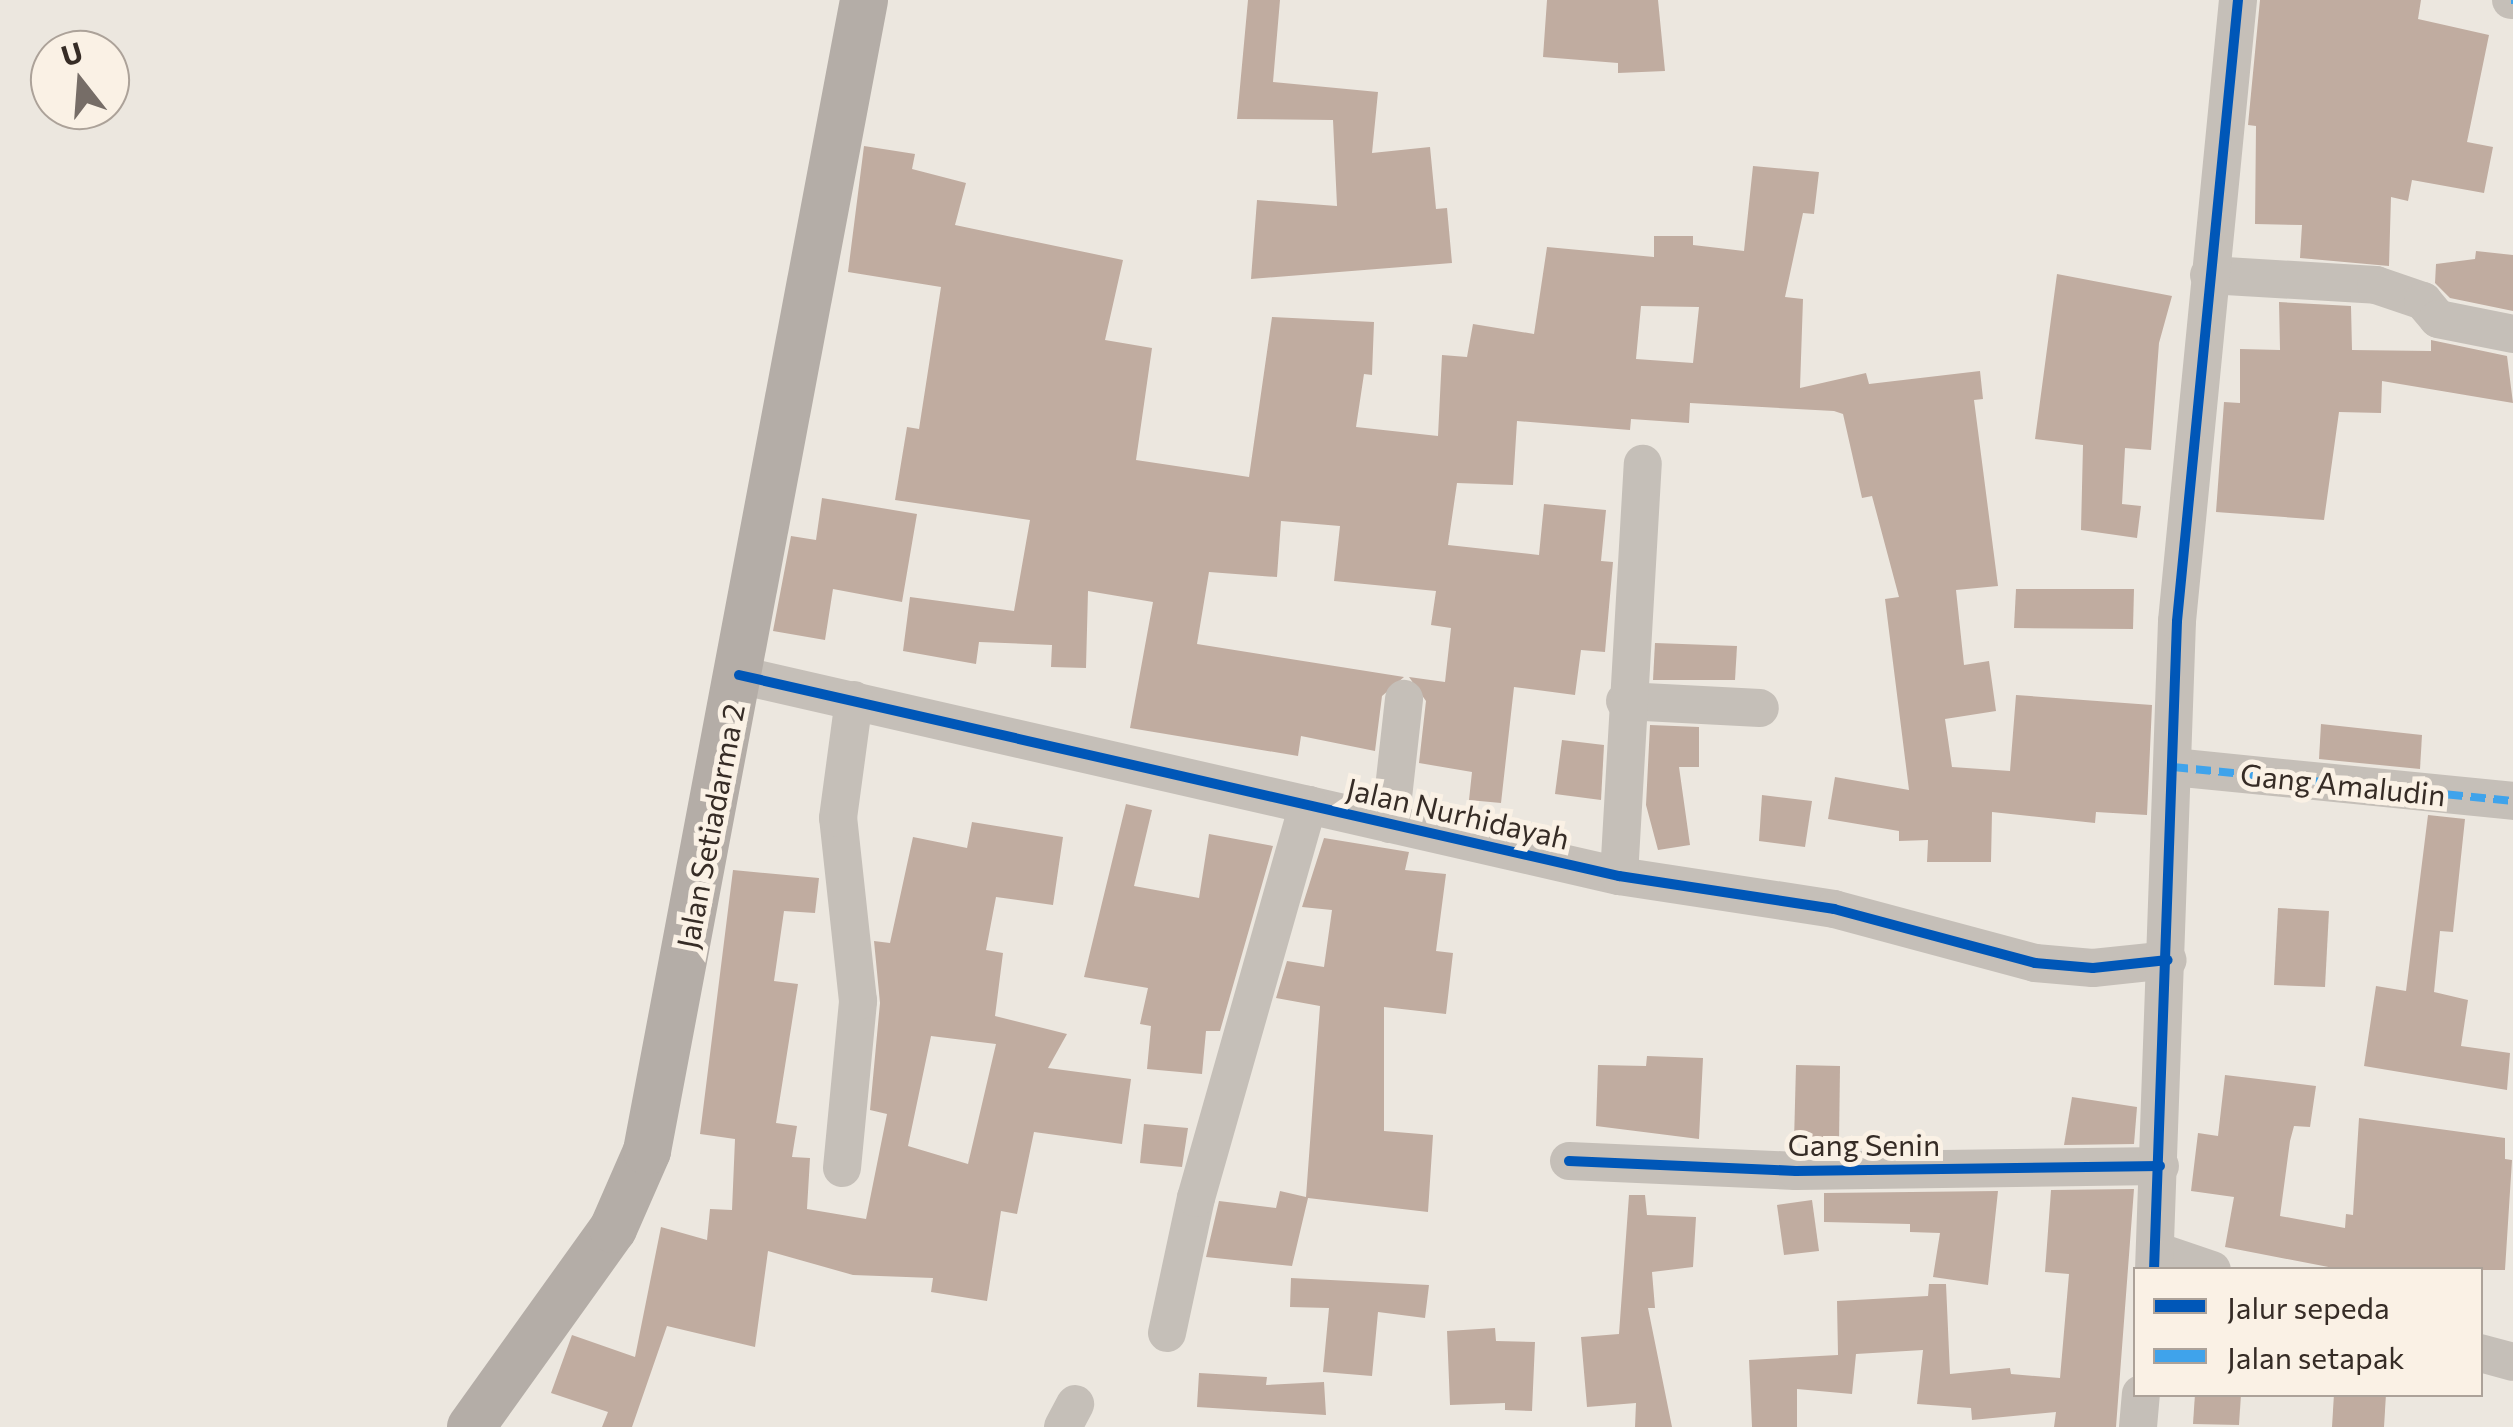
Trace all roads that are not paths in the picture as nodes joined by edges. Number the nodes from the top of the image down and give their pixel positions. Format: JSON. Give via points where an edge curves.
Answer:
{"nodes":[{"id":1,"x":864,"y":0,"type":"edge"},
{"id":2,"x":2238,"y":0,"type":"edge"},
{"id":3,"x":2209,"y":276,"type":"junction"},
{"id":4,"x":2513,"y":334,"type":"edge"},
{"id":5,"x":1643,"y":464,"type":"dead end"},
{"id":6,"x":740,"y":675,"type":"junction"},
{"id":7,"x":1404,"y":699,"type":"dead end"},
{"id":8,"x":854,"y":700,"type":"junction"},
{"id":9,"x":1624,"y":702,"type":"junction"},
{"id":10,"x":1760,"y":708,"type":"dead end"},
{"id":11,"x":2173,"y":767,"type":"junction"},
{"id":12,"x":2513,"y":801,"type":"edge"},
{"id":13,"x":1308,"y":805,"type":"junction"},
{"id":14,"x":1390,"y":824,"type":"junction"},
{"id":15,"x":1619,"y":876,"type":"junction"},
{"id":16,"x":2168,"y":960,"type":"junction"},
{"id":17,"x":1569,"y":1161,"type":"dead end"},
{"id":18,"x":2160,"y":1166,"type":"junction"},
{"id":19,"x":842,"y":1168,"type":"dead end"},
{"id":20,"x":2155,"y":1260,"type":"edge"},
{"id":21,"x":2195,"y":1267,"type":"edge"},
{"id":22,"x":1167,"y":1334,"type":"dead end"},
{"id":23,"x":2483,"y":1354,"type":"edge"},
{"id":24,"x":2513,"y":1362,"type":"edge"},
{"id":25,"x":2141,"y":1397,"type":"edge"},
{"id":26,"x":471,"y":1427,"type":"edge"},
{"id":27,"x":2138,"y":1427,"type":"edge"}],
"edges":[{"from":1,"to":6,"type":"main road","name":"Jalan Setiadarma 2"},
{"from":2,"to":3,"type":"street"},
{"from":3,"to":4,"type":"street","via":[[2376,284],[2423,302],[2438,319]]},
{"from":3,"to":11,"type":"street","via":[[2177,621]]},
{"from":5,"to":9,"type":"street"},
{"from":6,"to":8,"type":"street","name":"Jalan Nurhidayah"},
{"from":6,"to":26,"type":"main road","name":"Jalan Setiadarma 2","via":[[638,1182]]},
{"from":7,"to":14,"type":"street"},
{"from":8,"to":13,"type":"street","name":"Jalan Nurhidayah"},
{"from":8,"to":19,"type":"street","via":[[838,818],[858,1001]]},
{"from":9,"to":10,"type":"street"},
{"from":9,"to":15,"type":"street"},
{"from":11,"to":12,"type":"street","name":"Gang Amaludin"},
{"from":11,"to":16,"type":"street"},
{"from":13,"to":14,"type":"street","name":"Jalan Nurhidayah"},
{"from":13,"to":22,"type":"street","via":[[1196,1198]]},
{"from":14,"to":15,"type":"street","name":"Jalan Nurhidayah"},
{"from":15,"to":16,"type":"street","name":"Jalan Nurhidayah","via":[[1736,888],[2035,963],[2093,968]]},
{"from":16,"to":18,"type":"street"},
{"from":17,"to":18,"type":"street","name":"Gang Senin","via":[[1796,1171]]},
{"from":18,"to":20,"type":"street"},
{"from":20,"to":21,"type":"street"},
{"from":23,"to":24,"type":"street"},
{"from":25,"to":27,"type":"street"}]}
